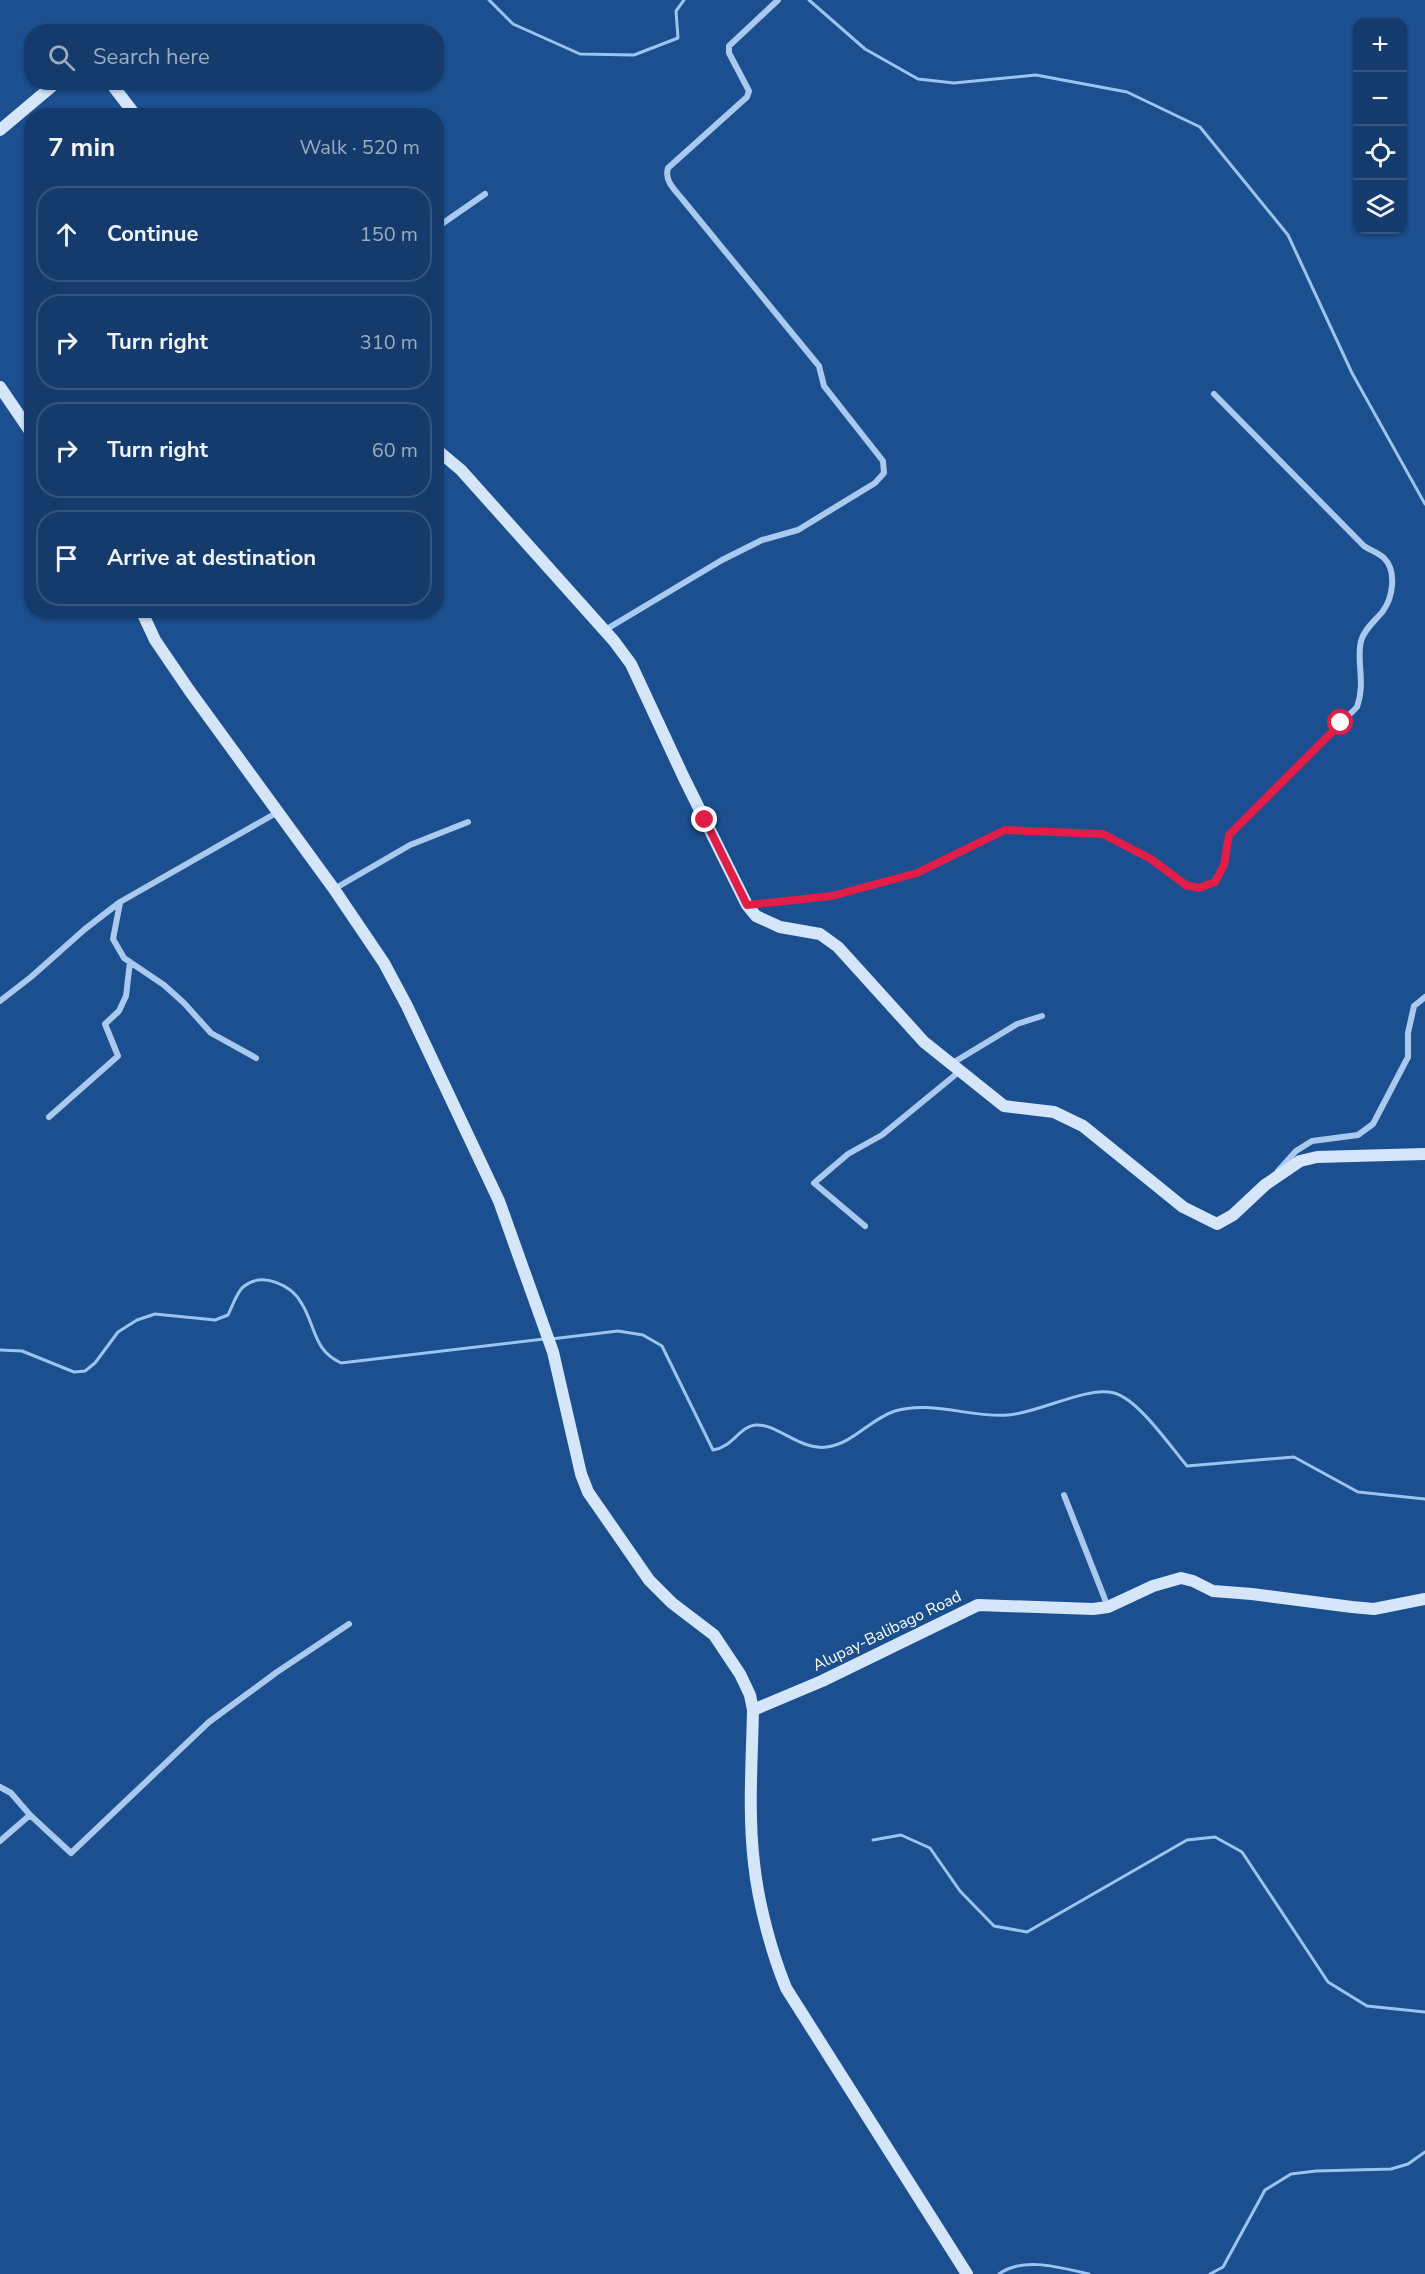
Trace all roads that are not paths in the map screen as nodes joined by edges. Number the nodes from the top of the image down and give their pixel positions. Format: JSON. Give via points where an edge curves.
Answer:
{"nodes":[{"id":1,"x":778,"y":0,"type":"edge"},
{"id":2,"x":48,"y":90,"type":"edge"},
{"id":3,"x":116,"y":90,"type":"edge"},
{"id":4,"x":26,"y":108,"type":"edge"},
{"id":5,"x":130,"y":108,"type":"edge"},
{"id":6,"x":24,"y":110,"type":"edge"},
{"id":7,"x":0,"y":130,"type":"edge"},
{"id":8,"x":485,"y":194,"type":"dead end"},
{"id":9,"x":444,"y":222,"type":"edge"},
{"id":10,"x":0,"y":387,"type":"edge"},
{"id":11,"x":1214,"y":394,"type":"dead end"},
{"id":12,"x":24,"y":422,"type":"edge"},
{"id":13,"x":444,"y":456,"type":"edge"},
{"id":14,"x":145,"y":618,"type":"edge"},
{"id":15,"x":605,"y":630,"type":"junction"},
{"id":16,"x":278,"y":812,"type":"junction"},
{"id":17,"x":468,"y":822,"type":"dead end"},
{"id":18,"x":334,"y":890,"type":"junction"},
{"id":19,"x":120,"y":902,"type":"junction"},
{"id":20,"x":747,"y":905,"type":"junction"},
{"id":21,"x":130,"y":962,"type":"junction"},
{"id":22,"x":1425,"y":997,"type":"edge"},
{"id":23,"x":0,"y":1001,"type":"edge"},
{"id":24,"x":1042,"y":1016,"type":"dead end"},
{"id":25,"x":256,"y":1058,"type":"dead end"},
{"id":26,"x":955,"y":1067,"type":"junction"},
{"id":27,"x":49,"y":1117,"type":"dead end"},
{"id":28,"x":1425,"y":1154,"type":"edge"},
{"id":29,"x":1265,"y":1185,"type":"junction"},
{"id":30,"x":865,"y":1226,"type":"dead end"},
{"id":31,"x":1064,"y":1494,"type":"dead end"},
{"id":32,"x":1425,"y":1599,"type":"edge"},
{"id":33,"x":1108,"y":1607,"type":"junction"},
{"id":34,"x":349,"y":1624,"type":"dead end"},
{"id":35,"x":753,"y":1710,"type":"junction"},
{"id":36,"x":0,"y":1787,"type":"edge"},
{"id":37,"x":30,"y":1815,"type":"junction"},
{"id":38,"x":0,"y":1841,"type":"edge"},
{"id":39,"x":967,"y":2274,"type":"edge"}],
"edges":[{"from":1,"to":15,"type":"street","via":[[729,46],[749,91],[747,97],[666,174],[819,366],[824,386],[883,460],[884,473],[875,483],[798,530],[762,540],[722,560]]},
{"from":2,"to":4,"type":"street"},
{"from":3,"to":5,"type":"street"},
{"from":6,"to":7,"type":"street"},
{"from":8,"to":9,"type":"street"},
{"from":10,"to":12,"type":"street"},
{"from":11,"to":20,"type":"street","via":[[1392,570],[1385,608],[1361,642],[1362,694],[1357,706],[1229,835],[1224,865],[1215,882],[1199,888],[1186,885],[1151,859],[1103,834],[1005,830],[917,873],[832,896]]},
{"from":13,"to":15,"type":"street"},
{"from":14,"to":16,"type":"street","via":[[189,690]]},
{"from":15,"to":20,"type":"street","via":[[631,664]]},
{"from":16,"to":18,"type":"street"},
{"from":16,"to":19,"type":"street"},
{"from":17,"to":18,"type":"street","via":[[410,845]]},
{"from":18,"to":35,"type":"street","via":[[384,963],[407,1006],[499,1201],[553,1352],[588,1492],[650,1580],[672,1603],[714,1635],[740,1674]]},
{"from":19,"to":21,"type":"street","via":[[113,939]]},
{"from":19,"to":23,"type":"street"},
{"from":20,"to":26,"type":"street","via":[[764,920],[820,934],[838,947],[924,1042]]},
{"from":21,"to":25,"type":"street","via":[[164,985],[211,1033]]},
{"from":21,"to":27,"type":"street","via":[[126,996],[119,1011],[105,1024],[118,1056]]},
{"from":22,"to":29,"type":"street","via":[[1414,1006],[1408,1057],[1373,1124],[1358,1135],[1312,1141],[1296,1151]]},
{"from":24,"to":26,"type":"street","via":[[1017,1024]]},
{"from":26,"to":29,"type":"street","via":[[1004,1106],[1054,1112],[1083,1126],[1184,1207],[1217,1224],[1233,1215]]},
{"from":26,"to":30,"type":"street","via":[[882,1136],[848,1154],[814,1183]]},
{"from":28,"to":29,"type":"street","via":[[1317,1157],[1300,1161]]},
{"from":31,"to":33,"type":"street"},
{"from":32,"to":33,"type":"street","name":"Alupay-Balibago Road","via":[[1374,1608],[1352,1607],[1214,1591],[1181,1578]]},
{"from":33,"to":35,"type":"street","name":"Alupay-Balibago Road","via":[[978,1605]]},
{"from":34,"to":37,"type":"street","via":[[209,1722],[70,1853]]},
{"from":35,"to":39,"type":"street","via":[[754,1864],[773,1956],[786,1988]]},
{"from":36,"to":37,"type":"street","via":[[11,1793]]},
{"from":37,"to":38,"type":"street"}]}
